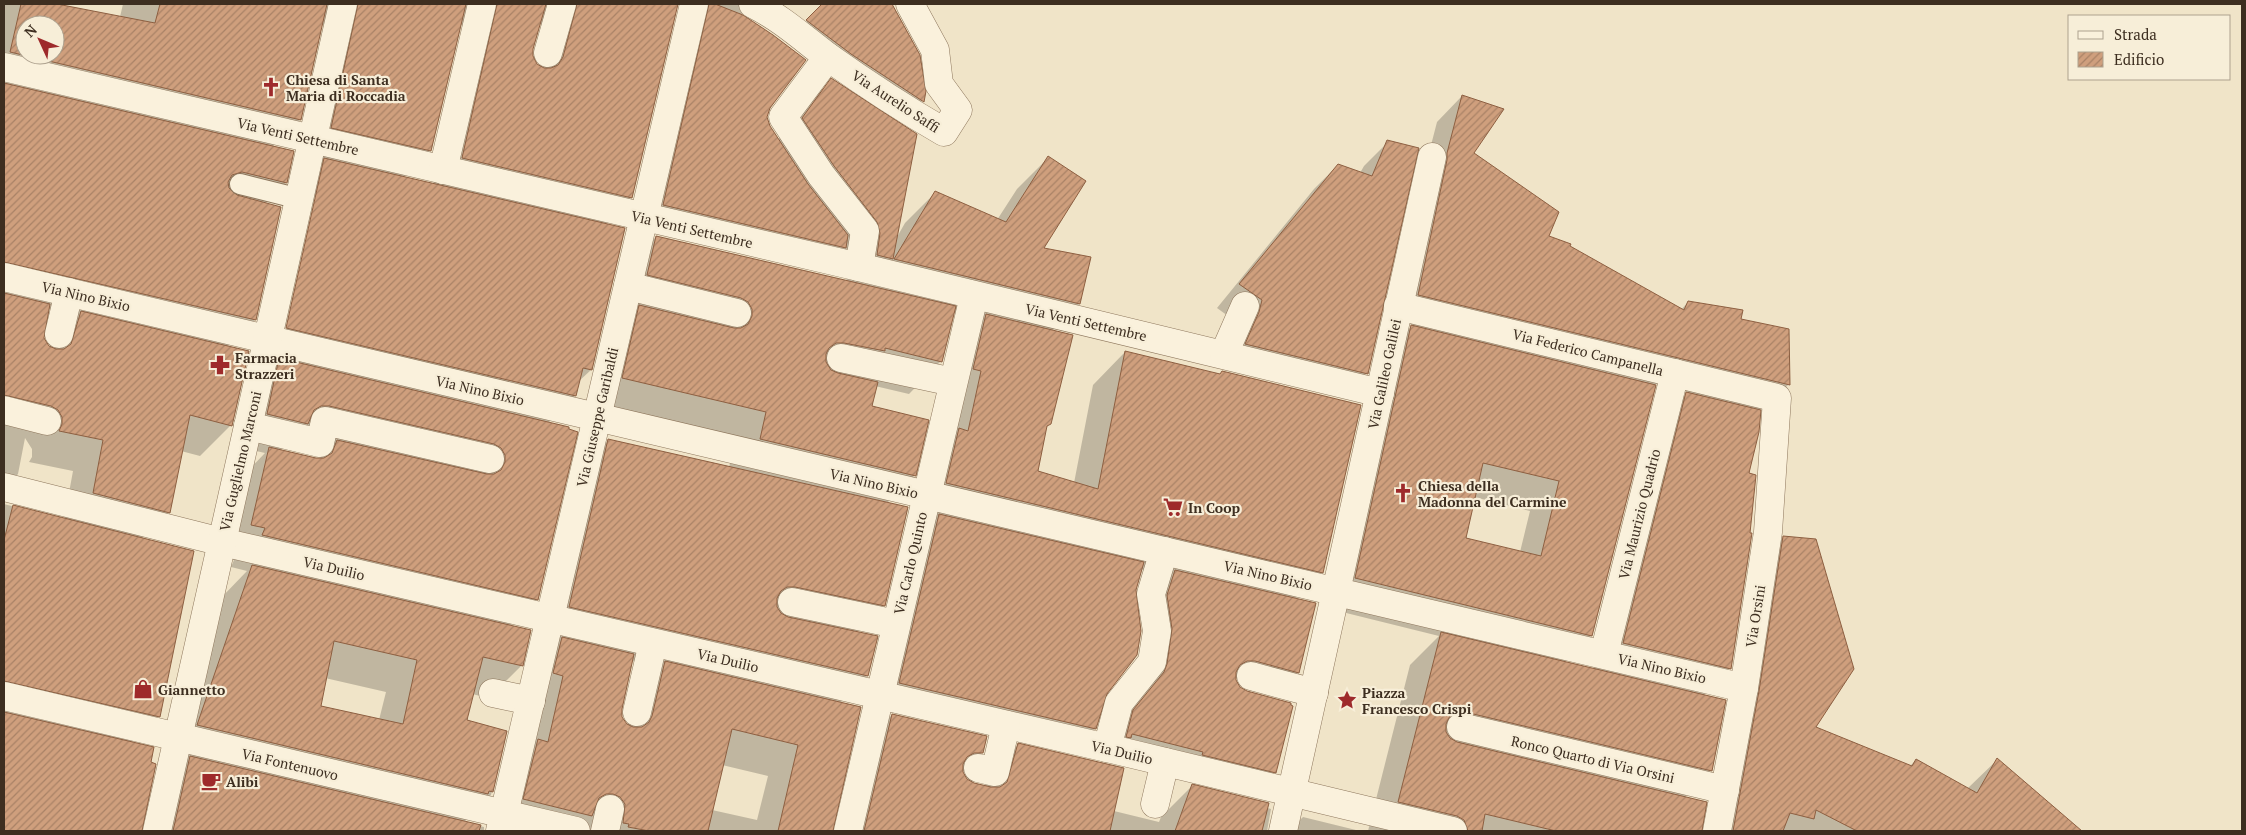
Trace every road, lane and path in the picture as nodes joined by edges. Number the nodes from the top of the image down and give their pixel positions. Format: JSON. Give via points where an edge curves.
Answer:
{"nodes":[{"id":1,"x":344,"y":4,"type":"edge"},
{"id":2,"x":482,"y":4,"type":"edge"},
{"id":3,"x":562,"y":4,"type":"edge"},
{"id":4,"x":694,"y":4,"type":"edge"},
{"id":5,"x":753,"y":4,"type":"edge"},
{"id":6,"x":910,"y":4,"type":"edge"},
{"id":7,"x":548,"y":53,"type":"dead end"},
{"id":8,"x":828,"y":57,"type":"junction"},
{"id":9,"x":4,"y":67,"type":"edge"},
{"id":10,"x":313,"y":139,"type":"junction"},
{"id":11,"x":1432,"y":157,"type":"dead end"},
{"id":12,"x":443,"y":170,"type":"junction"},
{"id":13,"x":240,"y":184,"type":"dead end"},
{"id":14,"x":300,"y":198,"type":"junction"},
{"id":15,"x":644,"y":218,"type":"junction"},
{"id":16,"x":859,"y":267,"type":"junction"},
{"id":17,"x":4,"y":277,"type":"edge"},
{"id":18,"x":628,"y":286,"type":"junction"},
{"id":19,"x":69,"y":292,"type":"junction"},
{"id":20,"x":974,"y":296,"type":"junction"},
{"id":21,"x":1245,"y":306,"type":"dead end"},
{"id":22,"x":1398,"y":306,"type":"junction"},
{"id":23,"x":737,"y":313,"type":"dead end"},
{"id":24,"x":59,"y":334,"type":"dead end"},
{"id":25,"x":268,"y":340,"type":"junction"},
{"id":26,"x":1224,"y":354,"type":"junction"},
{"id":27,"x":842,"y":358,"type":"dead end"},
{"id":28,"x":1675,"y":373,"type":"junction"},
{"id":29,"x":953,"y":382,"type":"junction"},
{"id":30,"x":1380,"y":393,"type":"junction"},
{"id":31,"x":1777,"y":398,"type":"joint"},
{"id":32,"x":4,"y":410,"type":"edge"},
{"id":33,"x":597,"y":417,"type":"junction"},
{"id":34,"x":47,"y":421,"type":"dead end"},
{"id":35,"x":248,"y":426,"type":"junction"},
{"id":36,"x":490,"y":459,"type":"dead end"},
{"id":37,"x":5,"y":491,"type":"edge"},
{"id":38,"x":926,"y":495,"type":"junction"},
{"id":39,"x":222,"y":542,"type":"junction"},
{"id":40,"x":1164,"y":551,"type":"junction"},
{"id":41,"x":1336,"y":592,"type":"junction"},
{"id":42,"x":792,"y":602,"type":"dead end"},
{"id":43,"x":550,"y":618,"type":"junction"},
{"id":44,"x":896,"y":624,"type":"junction"},
{"id":45,"x":653,"y":643,"type":"junction"},
{"id":46,"x":1604,"y":654,"type":"junction"},
{"id":47,"x":1251,"y":676,"type":"dead end"},
{"id":48,"x":1744,"y":688,"type":"junction"},
{"id":49,"x":493,"y":693,"type":"dead end"},
{"id":50,"x":1314,"y":693,"type":"junction"},
{"id":51,"x":880,"y":695,"type":"junction"},
{"id":52,"x":4,"y":696,"type":"edge"},
{"id":53,"x":530,"y":701,"type":"junction"},
{"id":54,"x":637,"y":712,"type":"dead end"},
{"id":55,"x":1006,"y":725,"type":"junction"},
{"id":56,"x":1461,"y":727,"type":"dead end"},
{"id":57,"x":178,"y":738,"type":"junction"},
{"id":58,"x":1107,"y":748,"type":"junction"},
{"id":59,"x":1165,"y":762,"type":"junction"},
{"id":60,"x":978,"y":768,"type":"dead end"},
{"id":61,"x":1725,"y":790,"type":"junction"},
{"id":62,"x":1292,"y":792,"type":"junction"},
{"id":63,"x":1155,"y":804,"type":"dead end"},
{"id":64,"x":502,"y":823,"type":"edge"},
{"id":65,"x":1388,"y":824,"type":"edge"},
{"id":66,"x":156,"y":831,"type":"edge"},
{"id":67,"x":576,"y":831,"type":"edge"},
{"id":68,"x":848,"y":831,"type":"edge"},
{"id":69,"x":1283,"y":831,"type":"edge"},
{"id":70,"x":1452,"y":831,"type":"edge"},
{"id":71,"x":1717,"y":831,"type":"edge"}],
"edges":[{"from":1,"to":10,"type":"street","name":"Via Guglielmo Marconi"},
{"from":2,"to":12,"type":"street"},
{"from":3,"to":7,"type":"street"},
{"from":4,"to":15,"type":"street","name":"Via Giuseppe Garibaldi"},
{"from":5,"to":8,"type":"street","name":"Via Aurelio Saffi","via":[[772,14]]},
{"from":6,"to":8,"type":"street","name":"Via Aurelio Saffi","via":[[935,50],[939,84],[958,110],[944,132]]},
{"from":8,"to":16,"type":"street","via":[[783,117],[821,175],[865,231]]},
{"from":9,"to":10,"type":"street","name":"Via Venti Settembre"},
{"from":10,"to":12,"type":"street","name":"Via Venti Settembre"},
{"from":10,"to":14,"type":"street","name":"Via Guglielmo Marconi"},
{"from":11,"to":22,"type":"street","name":"Via Galileo Galilei"},
{"from":12,"to":15,"type":"street","name":"Via Venti Settembre"},
{"from":13,"to":14,"type":"lane"},
{"from":14,"to":25,"type":"street","name":"Via Guglielmo Marconi"},
{"from":15,"to":16,"type":"street","name":"Via Venti Settembre"},
{"from":15,"to":18,"type":"street","name":"Via Giuseppe Garibaldi"},
{"from":16,"to":20,"type":"street","name":"Via Venti Settembre"},
{"from":17,"to":19,"type":"street","name":"Via Nino Bixio"},
{"from":18,"to":23,"type":"street"},
{"from":18,"to":33,"type":"street","name":"Via Giuseppe Garibaldi"},
{"from":19,"to":24,"type":"street"},
{"from":19,"to":25,"type":"street","name":"Via Nino Bixio"},
{"from":20,"to":26,"type":"street","name":"Via Venti Settembre"},
{"from":20,"to":29,"type":"street","name":"Via Carlo Quinto"},
{"from":21,"to":26,"type":"street"},
{"from":22,"to":28,"type":"street","name":"Via Federico Campanella"},
{"from":22,"to":30,"type":"street","name":"Via Galileo Galilei"},
{"from":25,"to":33,"type":"street","name":"Via Nino Bixio"},
{"from":25,"to":35,"type":"street","name":"Via Guglielmo Marconi"},
{"from":26,"to":30,"type":"street","name":"Via Venti Settembre"},
{"from":27,"to":29,"type":"street"},
{"from":28,"to":31,"type":"street","name":"Via Federico Campanella"},
{"from":28,"to":46,"type":"street","name":"Via Maurizio Quadrio"},
{"from":29,"to":38,"type":"street","name":"Via Carlo Quinto"},
{"from":30,"to":41,"type":"street","name":"Via Galileo Galilei"},
{"from":31,"to":48,"type":"street","name":"Via Orsini","via":[[1768,532]]},
{"from":32,"to":34,"type":"street"},
{"from":33,"to":38,"type":"street","name":"Via Nino Bixio"},
{"from":33,"to":43,"type":"street","name":"Via Giuseppe Garibaldi"},
{"from":35,"to":36,"type":"street","via":[[320,443],[325,421]]},
{"from":35,"to":39,"type":"street","name":"Via Guglielmo Marconi"},
{"from":37,"to":39,"type":"street","name":"Via Duilio"},
{"from":38,"to":40,"type":"street","name":"Via Nino Bixio"},
{"from":38,"to":44,"type":"street","name":"Via Carlo Quinto"},
{"from":39,"to":43,"type":"street","name":"Via Duilio"},
{"from":39,"to":57,"type":"street","name":"Via Guglielmo Marconi"},
{"from":40,"to":41,"type":"street","name":"Via Nino Bixio"},
{"from":40,"to":58,"type":"street","via":[[1151,594],[1157,631],[1152,662],[1119,703]]},
{"from":41,"to":46,"type":"street","name":"Via Nino Bixio"},
{"from":41,"to":50,"type":"street","name":"Via Galileo Galilei"},
{"from":42,"to":44,"type":"street"},
{"from":43,"to":45,"type":"street","name":"Via Duilio"},
{"from":43,"to":53,"type":"street","name":"Via Giuseppe Garibaldi"},
{"from":44,"to":51,"type":"street","name":"Via Carlo Quinto"},
{"from":45,"to":51,"type":"street","name":"Via Duilio"},
{"from":45,"to":54,"type":"street"},
{"from":46,"to":48,"type":"street","name":"Via Nino Bixio"},
{"from":47,"to":50,"type":"street"},
{"from":48,"to":61,"type":"street","name":"Via Orsini"},
{"from":49,"to":53,"type":"street"},
{"from":50,"to":62,"type":"street","name":"Via Galileo Galilei"},
{"from":51,"to":55,"type":"street","name":"Via Duilio"},
{"from":51,"to":68,"type":"street","name":"Via Carlo Quinto"},
{"from":52,"to":57,"type":"street","name":"Via Fontenuovo"},
{"from":53,"to":64,"type":"street","name":"Via Giuseppe Garibaldi"},
{"from":55,"to":58,"type":"street","name":"Via Duilio"},
{"from":55,"to":60,"type":"street","via":[[994,772]]},
{"from":56,"to":61,"type":"street","name":"Ronco Quarto di Via Orsini"},
{"from":57,"to":64,"type":"street","name":"Via Fontenuovo"},
{"from":57,"to":66,"type":"street","name":"Via Guglielmo Marconi"},
{"from":58,"to":59,"type":"street","name":"Via Duilio"},
{"from":59,"to":62,"type":"street","name":"Via Duilio"},
{"from":59,"to":63,"type":"street"},
{"from":61,"to":71,"type":"street","name":"Via Orsini"},
{"from":62,"to":65,"type":"street","name":"Via Duilio"},
{"from":62,"to":69,"type":"street"},
{"from":64,"to":67,"type":"street","name":"Via Fontenuovo"},
{"from":65,"to":70,"type":"street","name":"Via Duilio"}]}
